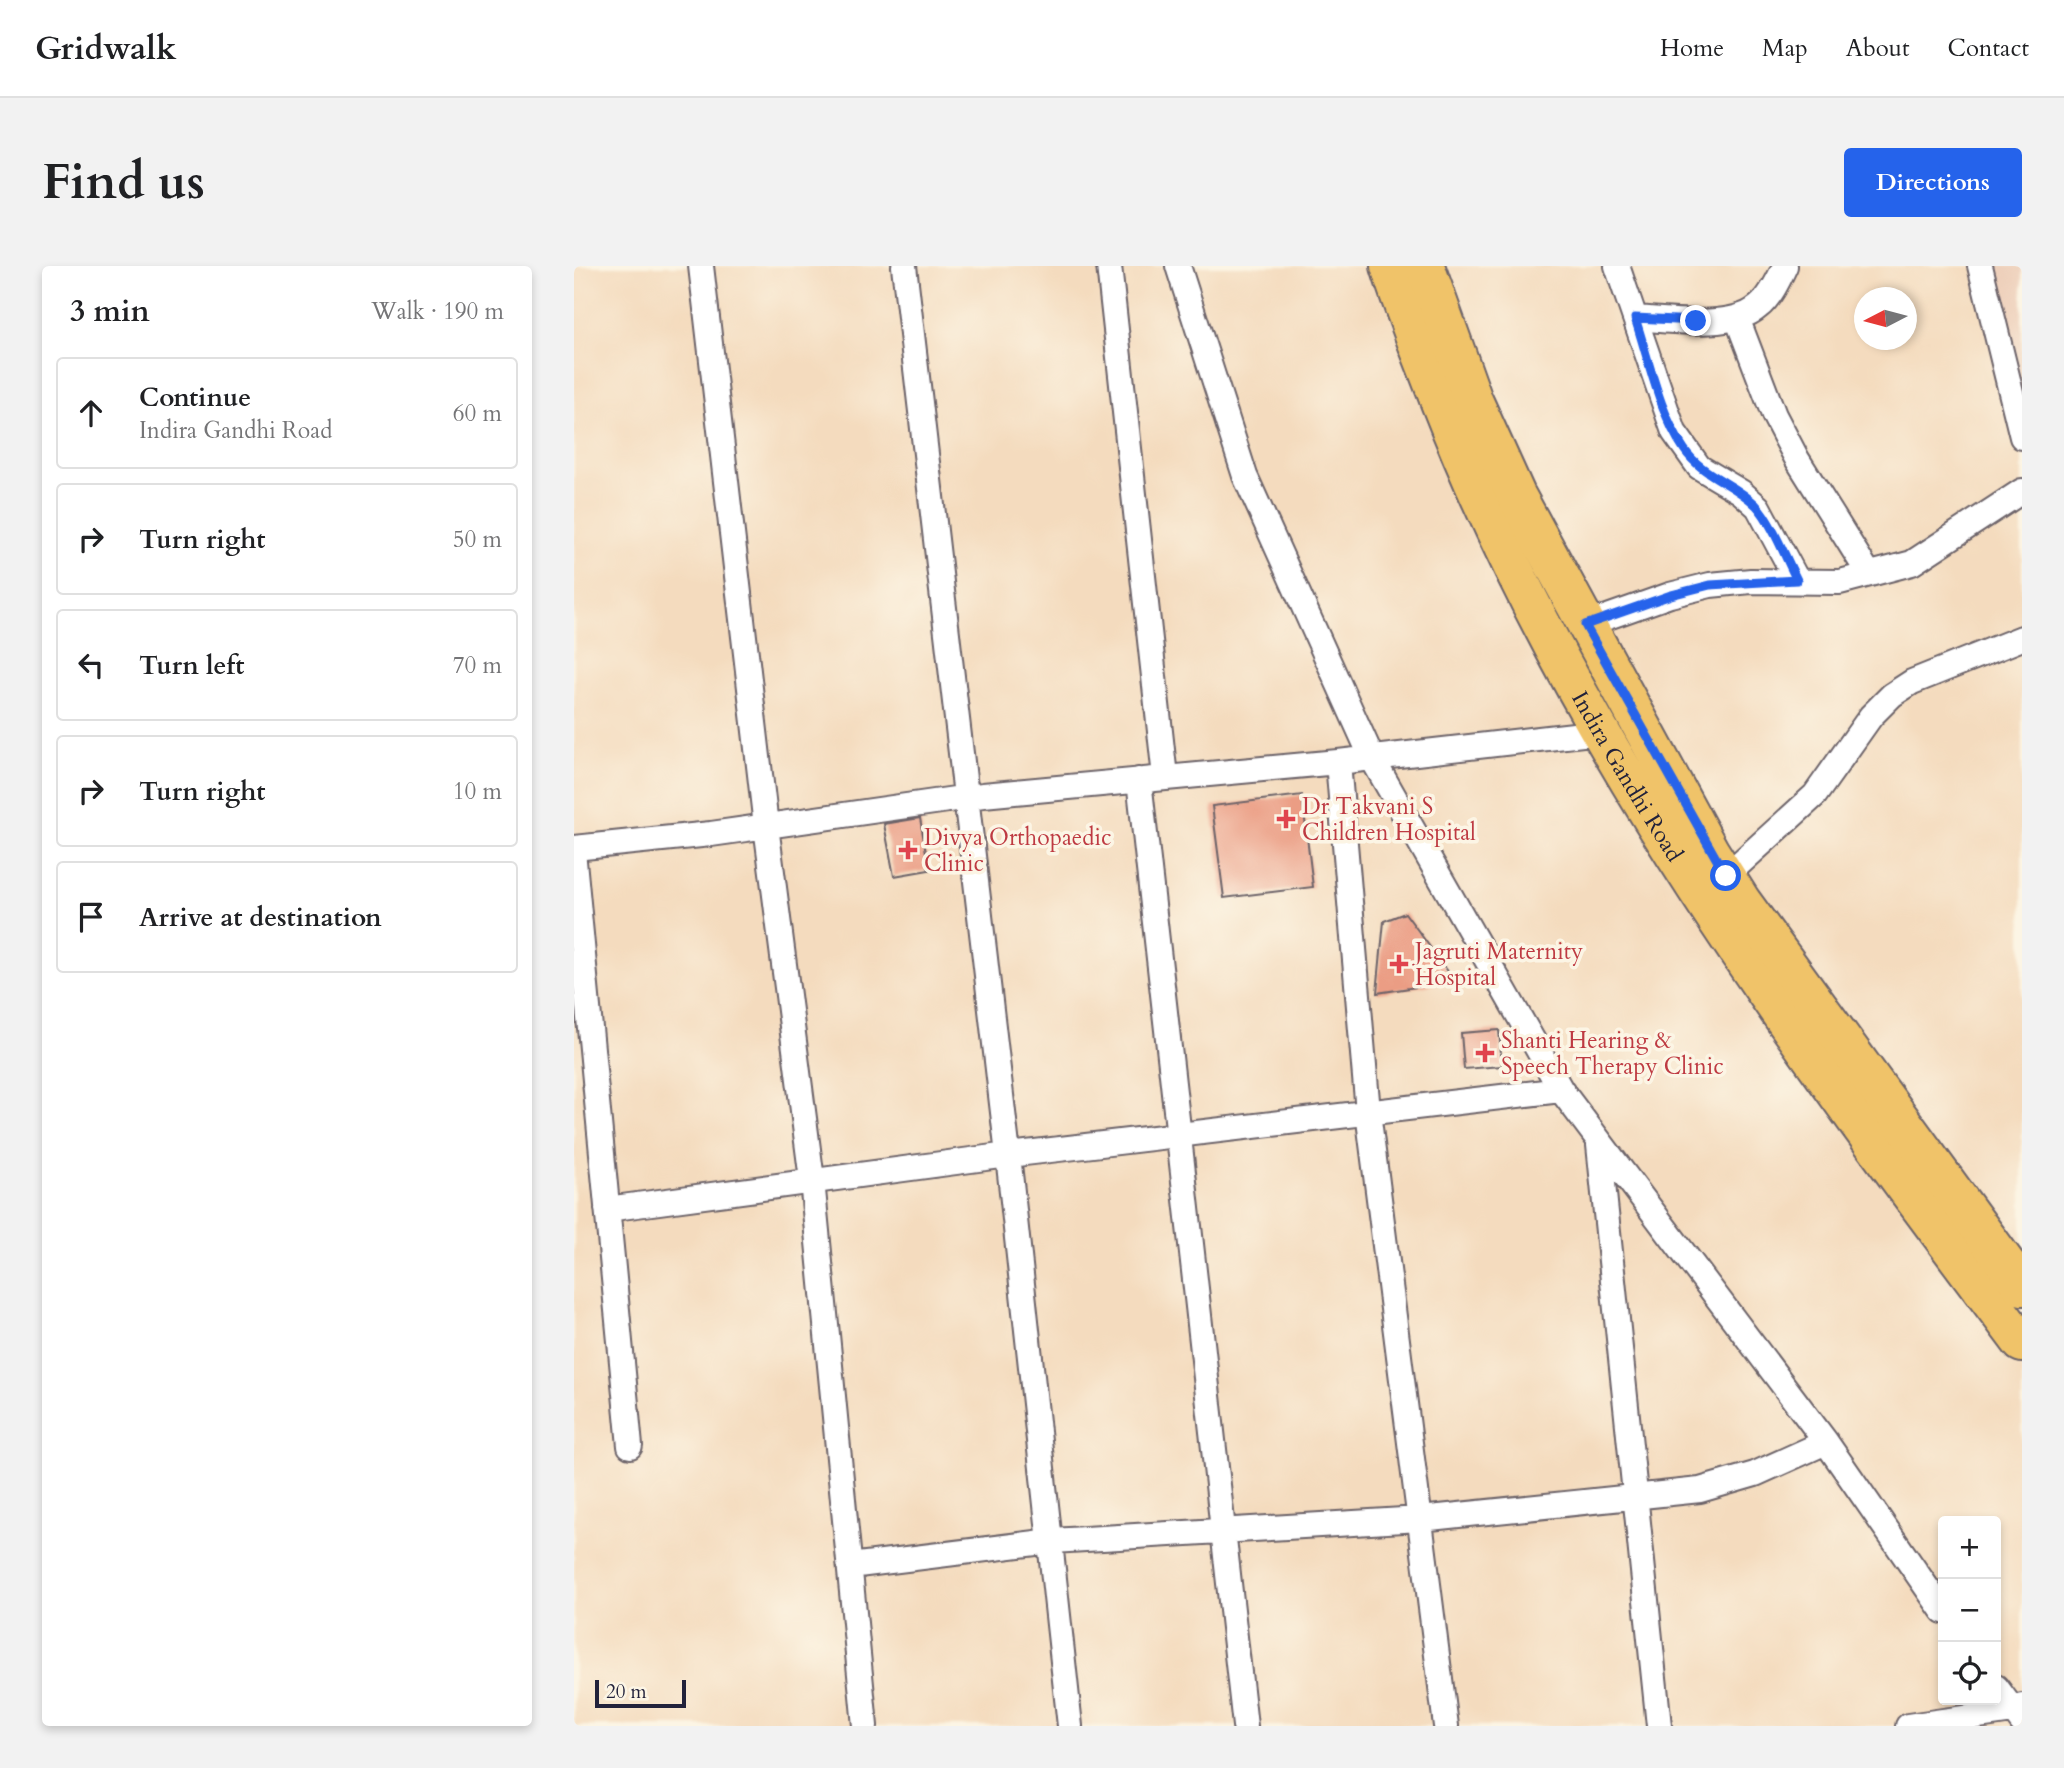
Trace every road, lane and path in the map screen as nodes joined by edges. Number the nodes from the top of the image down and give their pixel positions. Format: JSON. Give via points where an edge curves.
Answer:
{"nodes":[{"id":1,"x":701,"y":266,"type":"edge"},
{"id":2,"x":904,"y":266,"type":"edge"},
{"id":3,"x":1109,"y":266,"type":"edge"},
{"id":4,"x":1178,"y":266,"type":"edge"},
{"id":5,"x":1390,"y":266,"type":"edge"},
{"id":6,"x":1424,"y":266,"type":"edge"},
{"id":7,"x":1617,"y":266,"type":"edge"},
{"id":8,"x":1785,"y":266,"type":"edge"},
{"id":9,"x":1980,"y":266,"type":"edge"},
{"id":10,"x":1635,"y":318,"type":"junction"},
{"id":11,"x":1737,"y":318,"type":"junction"},
{"id":12,"x":2022,"y":437,"type":"edge"},
{"id":13,"x":2022,"y":491,"type":"edge"},
{"id":14,"x":1869,"y":574,"type":"junction"},
{"id":15,"x":1797,"y":580,"type":"junction"},
{"id":16,"x":1585,"y":625,"type":"junction"},
{"id":17,"x":2022,"y":638,"type":"edge"},
{"id":18,"x":1600,"y":732,"type":"junction"},
{"id":19,"x":1372,"y":758,"type":"junction"},
{"id":20,"x":1338,"y":762,"type":"junction"},
{"id":21,"x":1165,"y":777,"type":"junction"},
{"id":22,"x":1139,"y":780,"type":"junction"},
{"id":23,"x":966,"y":798,"type":"junction"},
{"id":24,"x":766,"y":826,"type":"junction"},
{"id":25,"x":574,"y":848,"type":"edge"},
{"id":26,"x":574,"y":861,"type":"edge"},
{"id":27,"x":1726,"y":876,"type":"junction"},
{"id":28,"x":1560,"y":1090,"type":"junction"},
{"id":29,"x":1368,"y":1112,"type":"junction"},
{"id":30,"x":1181,"y":1135,"type":"junction"},
{"id":31,"x":1599,"y":1143,"type":"junction"},
{"id":32,"x":1008,"y":1155,"type":"junction"},
{"id":33,"x":812,"y":1180,"type":"junction"},
{"id":34,"x":607,"y":1209,"type":"junction"},
{"id":35,"x":2022,"y":1286,"type":"edge"},
{"id":36,"x":2022,"y":1342,"type":"edge"},
{"id":37,"x":1826,"y":1442,"type":"junction"},
{"id":38,"x":630,"y":1446,"type":"dead end"},
{"id":39,"x":1634,"y":1496,"type":"junction"},
{"id":40,"x":1420,"y":1519,"type":"junction"},
{"id":41,"x":1224,"y":1530,"type":"junction"},
{"id":42,"x":1052,"y":1541,"type":"junction"},
{"id":43,"x":850,"y":1566,"type":"junction"},
{"id":44,"x":1938,"y":1604,"type":"edge"},
{"id":45,"x":2001,"y":1692,"type":"edge"},
{"id":46,"x":2019,"y":1713,"type":"edge"},
{"id":47,"x":865,"y":1726,"type":"edge"},
{"id":48,"x":1070,"y":1726,"type":"edge"},
{"id":49,"x":1245,"y":1726,"type":"edge"},
{"id":50,"x":1446,"y":1726,"type":"edge"},
{"id":51,"x":1659,"y":1726,"type":"edge"},
{"id":52,"x":1908,"y":1726,"type":"edge"}],
"edges":[{"from":1,"to":24,"type":"street"},
{"from":2,"to":23,"type":"street"},
{"from":3,"to":21,"type":"street"},
{"from":4,"to":19,"type":"street","via":[[1245,476]]},
{"from":5,"to":18,"type":"main road","name":"Indira Gandhi Road","via":[[1487,514]]},
{"from":6,"to":16,"type":"main road","name":"Indira Gandhi Road","via":[[1505,471]]},
{"from":7,"to":10,"type":"street"},
{"from":8,"to":11,"type":"street","via":[[1758,307]]},
{"from":9,"to":12,"type":"street"},
{"from":10,"to":11,"type":"street"},
{"from":10,"to":15,"type":"street","via":[[1674,432],[1699,467],[1758,507]]},
{"from":11,"to":14,"type":"street","via":[[1774,415]]},
{"from":13,"to":14,"type":"street","via":[[1912,563]]},
{"from":14,"to":15,"type":"street","via":[[1840,582]]},
{"from":15,"to":16,"type":"street","via":[[1710,585]]},
{"from":16,"to":27,"type":"main road","name":"Indira Gandhi Road"},
{"from":17,"to":27,"type":"street","via":[[1912,681],[1892,695],[1871,716],[1815,795]]},
{"from":18,"to":19,"type":"street"},
{"from":18,"to":36,"type":"main road","name":"Indira Gandhi Road","via":[[1665,843],[1765,991]]},
{"from":19,"to":20,"type":"street"},
{"from":19,"to":28,"type":"street"},
{"from":20,"to":21,"type":"street"},
{"from":20,"to":29,"type":"street"},
{"from":21,"to":22,"type":"street"},
{"from":22,"to":23,"type":"street"},
{"from":22,"to":30,"type":"street"},
{"from":23,"to":24,"type":"street"},
{"from":23,"to":32,"type":"street"},
{"from":24,"to":25,"type":"street"},
{"from":24,"to":33,"type":"street"},
{"from":26,"to":34,"type":"street"},
{"from":27,"to":35,"type":"main road","name":"Indira Gandhi Road"},
{"from":28,"to":29,"type":"street"},
{"from":28,"to":31,"type":"street"},
{"from":29,"to":30,"type":"street"},
{"from":29,"to":40,"type":"street"},
{"from":30,"to":32,"type":"street"},
{"from":30,"to":41,"type":"street"},
{"from":31,"to":37,"type":"street"},
{"from":31,"to":39,"type":"street"},
{"from":32,"to":33,"type":"street"},
{"from":32,"to":42,"type":"street"},
{"from":33,"to":34,"type":"street"},
{"from":33,"to":43,"type":"street"},
{"from":34,"to":38,"type":"street"},
{"from":37,"to":39,"type":"street","via":[[1755,1474],[1700,1490]]},
{"from":37,"to":44,"type":"street"},
{"from":39,"to":40,"type":"street"},
{"from":39,"to":51,"type":"street"},
{"from":40,"to":41,"type":"street"},
{"from":40,"to":50,"type":"street"},
{"from":41,"to":42,"type":"street"},
{"from":41,"to":49,"type":"street"},
{"from":42,"to":43,"type":"street"},
{"from":42,"to":48,"type":"street"},
{"from":43,"to":47,"type":"street"},
{"from":45,"to":46,"type":"street"},
{"from":46,"to":52,"type":"street"}]}
